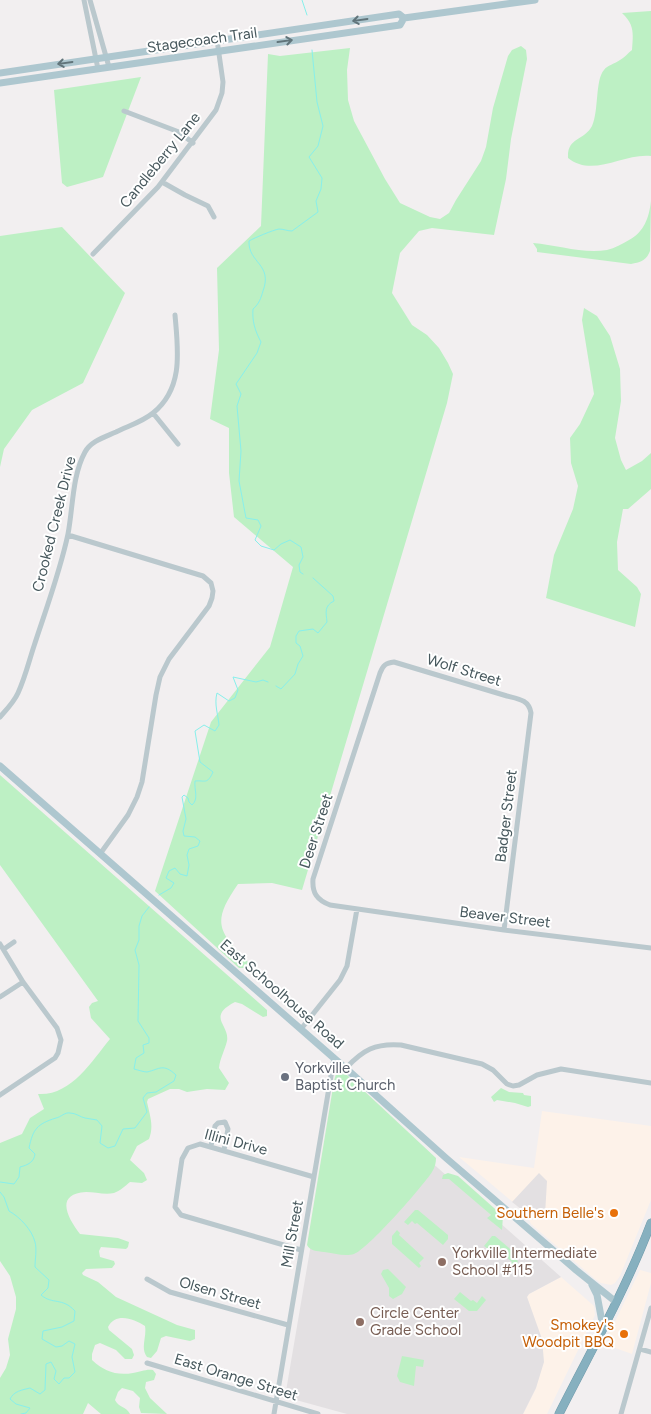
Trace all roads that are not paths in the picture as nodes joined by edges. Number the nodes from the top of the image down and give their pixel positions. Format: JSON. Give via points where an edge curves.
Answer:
{"nodes":[{"id":1,"x":84,"y":0,"type":"edge"},
{"id":2,"x":90,"y":0,"type":"edge"},
{"id":3,"x":535,"y":0,"type":"edge"},
{"id":4,"x":499,"y":2,"type":"edge"},
{"id":5,"x":404,"y":18,"type":"junction"},
{"id":6,"x":217,"y":40,"type":"junction"},
{"id":7,"x":219,"y":51,"type":"junction"},
{"id":8,"x":107,"y":57,"type":"junction"},
{"id":9,"x":97,"y":58,"type":"junction"},
{"id":10,"x":109,"y":67,"type":"junction"},
{"id":11,"x":98,"y":69,"type":"junction"},
{"id":12,"x":0,"y":72,"type":"edge"},
{"id":13,"x":0,"y":83,"type":"edge"},
{"id":14,"x":124,"y":111,"type":"dead end"},
{"id":15,"x":193,"y":142,"type":"junction"},
{"id":16,"x":162,"y":182,"type":"junction"},
{"id":17,"x":214,"y":217,"type":"dead end"},
{"id":18,"x":93,"y":254,"type":"dead end"},
{"id":19,"x":175,"y":315,"type":"dead end"},
{"id":20,"x":153,"y":413,"type":"junction"},
{"id":21,"x":178,"y":444,"type":"dead end"},
{"id":22,"x":68,"y":535,"type":"junction"},
{"id":23,"x":388,"y":663,"type":"joint"},
{"id":24,"x":530,"y":706,"type":"joint"},
{"id":25,"x":0,"y":717,"type":"edge"},
{"id":26,"x":0,"y":766,"type":"edge"},
{"id":27,"x":100,"y":854,"type":"junction"},
{"id":28,"x":357,"y":909,"type":"junction"},
{"id":29,"x":504,"y":930,"type":"junction"},
{"id":30,"x":14,"y":942,"type":"dead end"},
{"id":31,"x":2,"y":947,"type":"edge"},
{"id":32,"x":651,"y":948,"type":"edge"},
{"id":33,"x":23,"y":982,"type":"junction"},
{"id":34,"x":0,"y":997,"type":"edge"},
{"id":35,"x":301,"y":1029,"type":"junction"},
{"id":36,"x":334,"y":1058,"type":"junction"},
{"id":37,"x":346,"y":1068,"type":"junction"},
{"id":38,"x":651,"y":1083,"type":"edge"},
{"id":39,"x":0,"y":1095,"type":"edge"},
{"id":40,"x":211,"y":1146,"type":"junction"},
{"id":41,"x":224,"y":1150,"type":"junction"},
{"id":42,"x":314,"y":1177,"type":"junction"},
{"id":43,"x":651,"y":1223,"type":"edge"},
{"id":44,"x":302,"y":1250,"type":"junction"},
{"id":45,"x":147,"y":1279,"type":"dead end"},
{"id":46,"x":591,"y":1282,"type":"junction"},
{"id":47,"x":616,"y":1302,"type":"junction"},
{"id":48,"x":651,"y":1308,"type":"edge"},
{"id":49,"x":288,"y":1326,"type":"junction"},
{"id":50,"x":603,"y":1327,"type":"junction"},
{"id":51,"x":640,"y":1349,"type":"junction"},
{"id":52,"x":651,"y":1352,"type":"edge"},
{"id":53,"x":147,"y":1363,"type":"dead end"},
{"id":54,"x":276,"y":1401,"type":"junction"},
{"id":55,"x":274,"y":1414,"type":"edge"},
{"id":56,"x":318,"y":1414,"type":"edge"},
{"id":57,"x":559,"y":1414,"type":"edge"},
{"id":58,"x":621,"y":1414,"type":"edge"}],
"edges":[{"from":1,"to":9,"type":"street"},
{"from":2,"to":8,"type":"street"},
{"from":3,"to":4,"type":"main road","name":"Stagecoach Trail"},
{"from":4,"to":5,"type":"main road","name":"Stagecoach Trail"},
{"from":5,"to":6,"type":"main road","name":"Stagecoach Trail","one_way":true,"via":[[399,14]]},
{"from":7,"to":5,"type":"main road","name":"Stagecoach Trail","one_way":true,"via":[[400,24]]},
{"from":6,"to":7,"type":"street","name":"Candleberry Lane"},
{"from":6,"to":8,"type":"main road","name":"Stagecoach Trail"},
{"from":7,"to":10,"type":"main road","name":"Stagecoach Trail"},
{"from":7,"to":15,"type":"street","name":"Candleberry Lane","via":[[222,93],[216,110]]},
{"from":8,"to":9,"type":"main road","name":"Stagecoach Trail"},
{"from":8,"to":10,"type":"street"},
{"from":9,"to":11,"type":"street"},
{"from":9,"to":12,"type":"main road","name":"Stagecoach Trail","one_way":true},
{"from":10,"to":11,"type":"main road","name":"Stagecoach Trail"},
{"from":11,"to":13,"type":"main road","name":"Stagecoach Trail"},
{"from":14,"to":15,"type":"street","via":[[179,132]]},
{"from":15,"to":16,"type":"street","name":"Candleberry Lane"},
{"from":16,"to":17,"type":"street","via":[[208,206]]},
{"from":16,"to":18,"type":"street","name":"Candleberry Lane"},
{"from":19,"to":20,"type":"street","name":"Crooked Creek Drive","via":[[178,367],[174,383]]},
{"from":20,"to":21,"type":"street"},
{"from":20,"to":22,"type":"street","name":"Crooked Creek Drive","via":[[95,441],[85,452],[78,472]]},
{"from":22,"to":25,"type":"street","name":"Crooked Creek Drive","via":[[18,692]]},
{"from":22,"to":27,"type":"street","via":[[204,576],[213,591],[208,606],[169,659],[160,677],[137,797]]},
{"from":23,"to":24,"type":"street","name":"Wolf Street","via":[[394,662],[526,702]]},
{"from":23,"to":28,"type":"street","name":"Deer Street","via":[[380,672],[313,879],[312,888],[321,902]]},
{"from":24,"to":29,"type":"street","name":"Badger Street"},
{"from":26,"to":27,"type":"main road","name":"East Schoolhouse Road"},
{"from":27,"to":35,"type":"main road","name":"East Schoolhouse Road"},
{"from":28,"to":29,"type":"street","name":"Beaver Street"},
{"from":28,"to":35,"type":"street","via":[[349,957],[340,980]]},
{"from":29,"to":32,"type":"street","name":"Beaver Street"},
{"from":30,"to":31,"type":"street"},
{"from":31,"to":33,"type":"street"},
{"from":33,"to":34,"type":"street"},
{"from":33,"to":39,"type":"street","via":[[57,1028],[60,1046],[55,1058]]},
{"from":35,"to":36,"type":"main road","name":"East Schoolhouse Road"},
{"from":36,"to":37,"type":"main road","name":"East Schoolhouse Road"},
{"from":36,"to":42,"type":"street","name":"Mill Street"},
{"from":37,"to":38,"type":"street","via":[[363,1052],[388,1044],[482,1064],[513,1086],[537,1074],[561,1069]]},
{"from":37,"to":46,"type":"main road","name":"East Schoolhouse Road"},
{"from":40,"to":41,"type":"street","name":"Illini Drive"},
{"from":40,"to":41,"type":"street","via":[[214,1126],[225,1122],[228,1130]]},
{"from":40,"to":44,"type":"street","name":"Illini Drive","via":[[196,1144],[185,1152],[175,1207],[178,1212]]},
{"from":41,"to":42,"type":"street","name":"Illini Drive"},
{"from":42,"to":44,"type":"street","name":"Mill Street"},
{"from":43,"to":47,"type":"highway"},
{"from":44,"to":49,"type":"street","name":"Mill Street"},
{"from":45,"to":49,"type":"street","name":"Olsen Street","via":[[170,1292]]},
{"from":46,"to":47,"type":"main road","name":"East Schoolhouse Road"},
{"from":46,"to":50,"type":"main road"},
{"from":47,"to":50,"type":"highway"},
{"from":48,"to":51,"type":"street"},
{"from":49,"to":54,"type":"street","name":"Mill Street"},
{"from":50,"to":57,"type":"highway"},
{"from":51,"to":52,"type":"street"},
{"from":51,"to":58,"type":"street"},
{"from":53,"to":54,"type":"street","name":"East Orange Street"},
{"from":54,"to":55,"type":"street","name":"Mill Street"},
{"from":54,"to":56,"type":"street","name":"East Orange Street"}]}
